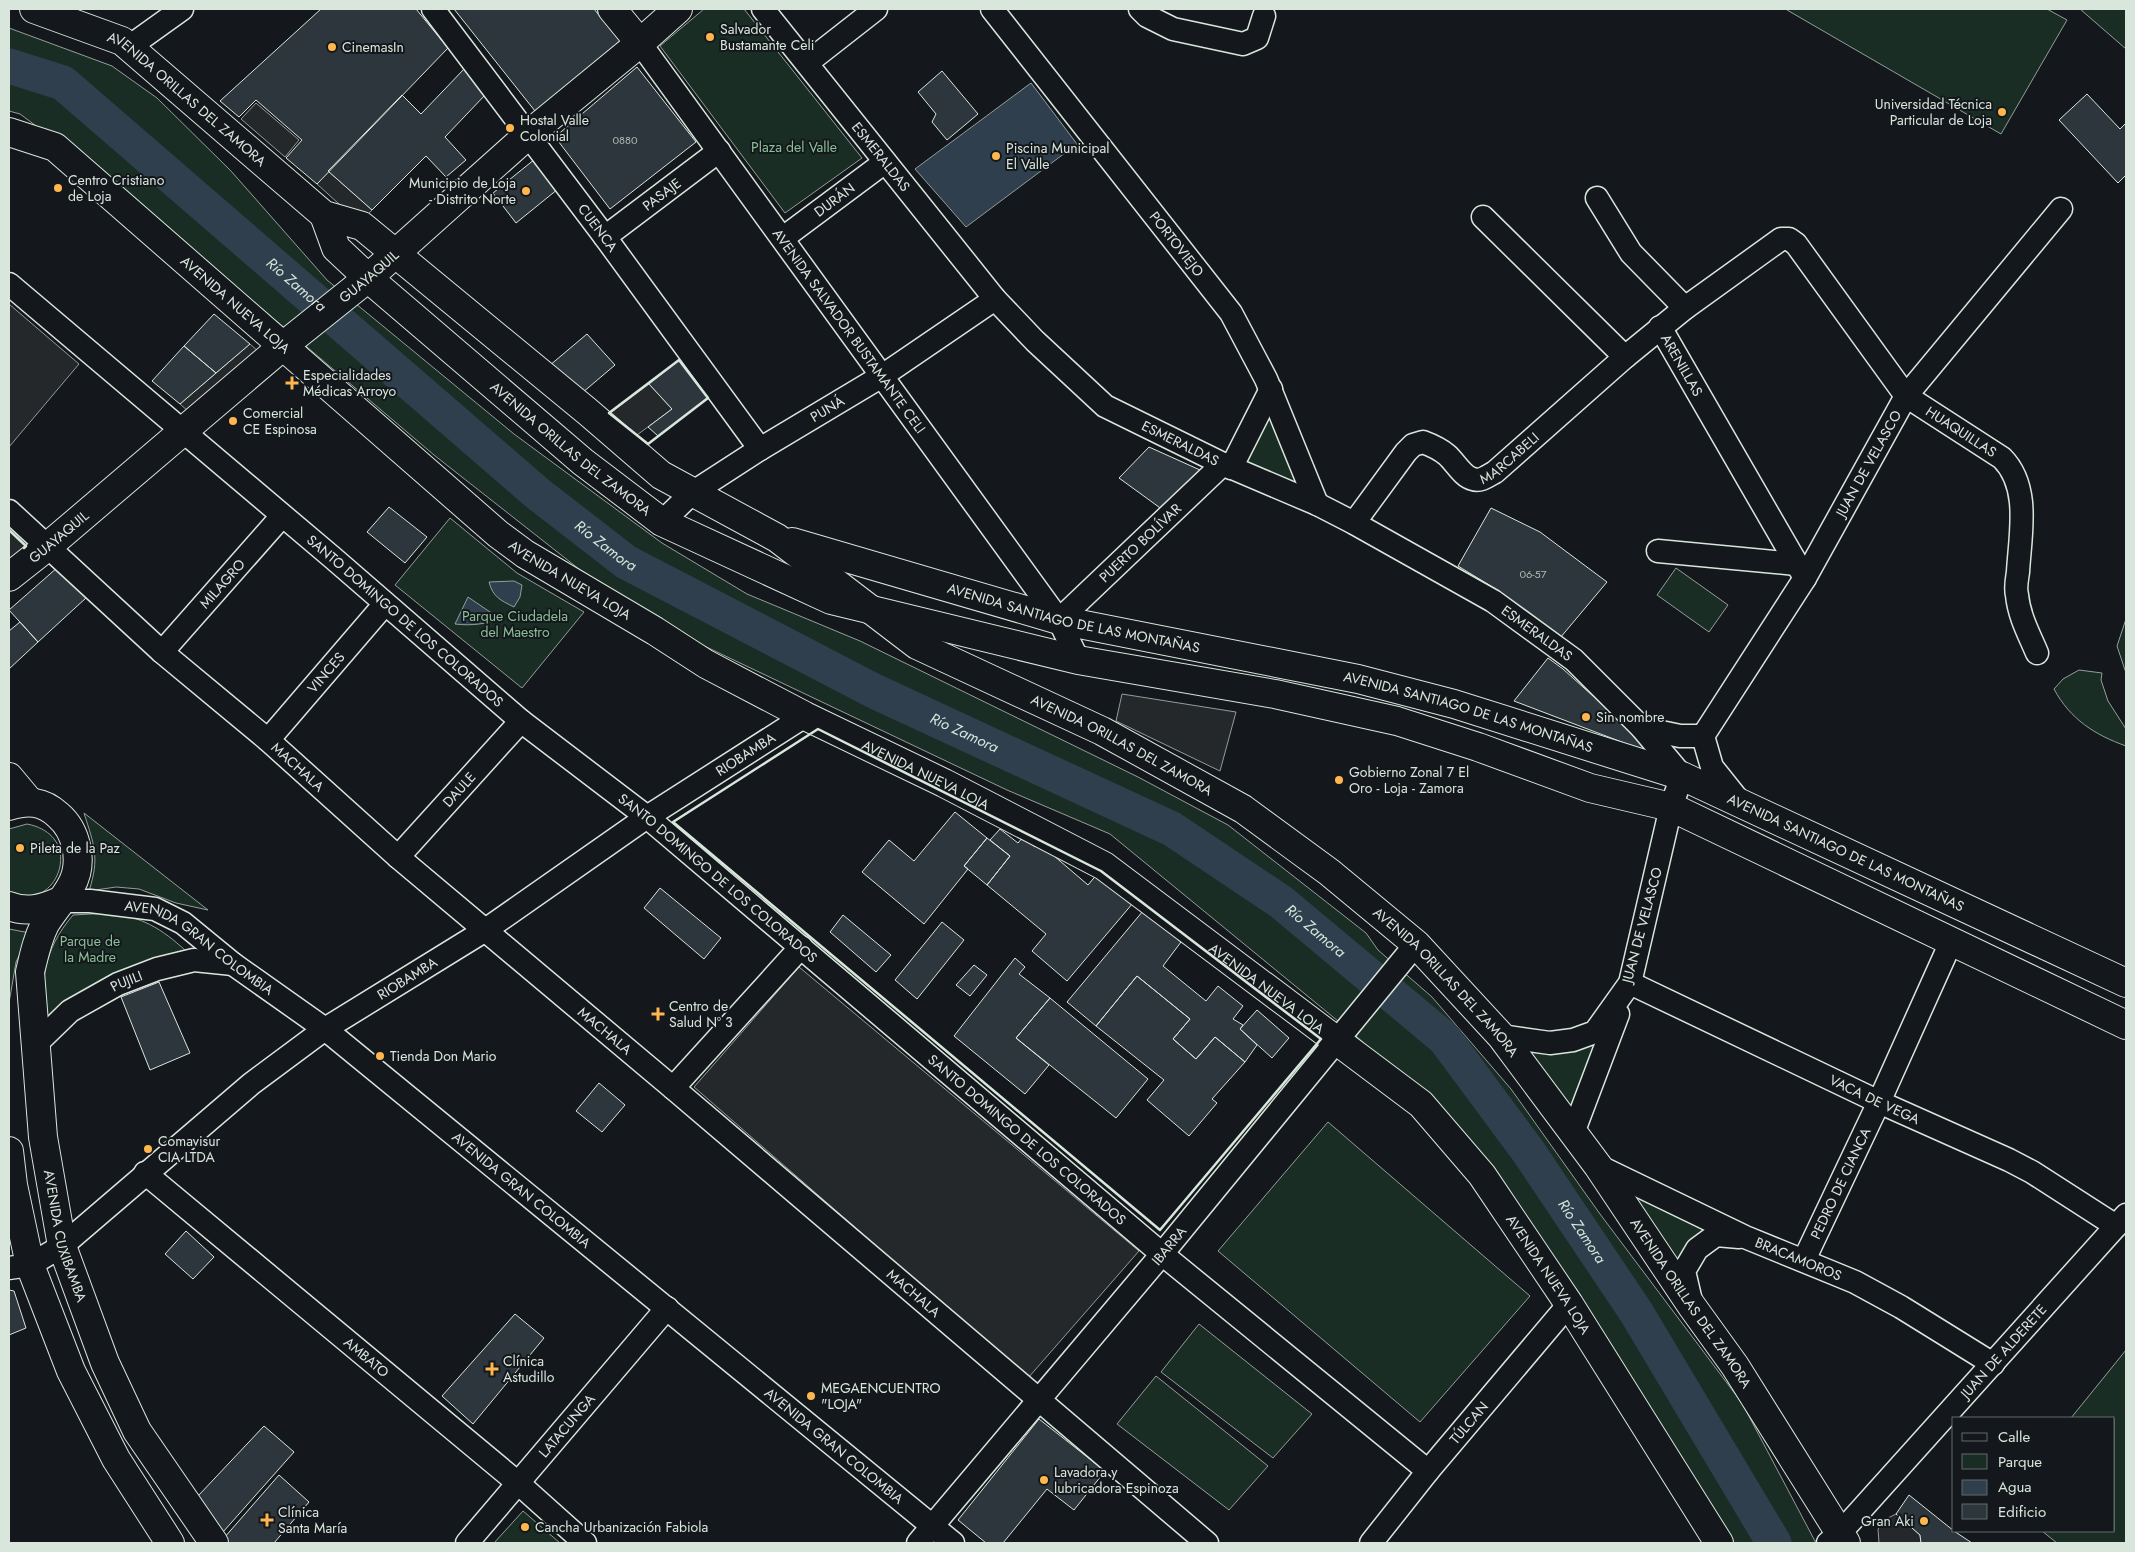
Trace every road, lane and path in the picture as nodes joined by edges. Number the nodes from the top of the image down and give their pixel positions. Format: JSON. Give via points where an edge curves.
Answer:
{"nodes":[{"id":1,"x":34,"y":9,"type":"edge"},
{"id":2,"x":182,"y":9,"type":"edge"},
{"id":3,"x":433,"y":9,"type":"edge"},
{"id":4,"x":612,"y":9,"type":"edge"},
{"id":5,"x":678,"y":9,"type":"edge"},
{"id":6,"x":763,"y":9,"type":"edge"},
{"id":7,"x":876,"y":9,"type":"edge"},
{"id":8,"x":992,"y":9,"type":"edge"},
{"id":9,"x":1140,"y":9,"type":"edge"},
{"id":10,"x":1264,"y":16,"type":"dead end"},
{"id":11,"x":640,"y":43,"type":"junction"},
{"id":12,"x":129,"y":47,"type":"junction"},
{"id":13,"x":807,"y":63,"type":"junction"},
{"id":14,"x":9,"y":132,"type":"edge"},
{"id":15,"x":528,"y":134,"type":"junction"},
{"id":16,"x":719,"y":151,"type":"junction"},
{"id":17,"x":885,"y":162,"type":"junction"},
{"id":18,"x":1598,"y":198,"type":"dead end"},
{"id":19,"x":2061,"y":209,"type":"dead end"},
{"id":20,"x":324,"y":215,"type":"junction"},
{"id":21,"x":1483,"y":217,"type":"dead end"},
{"id":22,"x":605,"y":237,"type":"junction"},
{"id":23,"x":783,"y":238,"type":"junction"},
{"id":24,"x":395,"y":254,"type":"junction"},
{"id":25,"x":368,"y":278,"type":"junction"},
{"id":26,"x":9,"y":284,"type":"edge"},
{"id":27,"x":995,"y":299,"type":"junction"},
{"id":28,"x":1685,"y":308,"type":"junction"},
{"id":29,"x":1660,"y":326,"type":"junction"},
{"id":30,"x":283,"y":346,"type":"junction"},
{"id":31,"x":1625,"y":358,"type":"junction"},
{"id":32,"x":882,"y":376,"type":"junction"},
{"id":33,"x":1270,"y":389,"type":"junction"},
{"id":34,"x":1906,"y":396,"type":"junction"},
{"id":35,"x":183,"y":432,"type":"junction"},
{"id":36,"x":760,"y":449,"type":"junction"},
{"id":37,"x":1227,"y":466,"type":"junction"},
{"id":38,"x":692,"y":493,"type":"junction"},
{"id":39,"x":1317,"y":504,"type":"junction"},
{"id":40,"x":9,"y":511,"type":"edge"},
{"id":41,"x":282,"y":516,"type":"junction"},
{"id":42,"x":662,"y":522,"type":"junction"},
{"id":43,"x":1354,"y":523,"type":"junction"},
{"id":44,"x":777,"y":538,"type":"junction"},
{"id":45,"x":48,"y":547,"type":"junction"},
{"id":46,"x":1658,"y":551,"type":"dead end"},
{"id":47,"x":1800,"y":571,"type":"junction"},
{"id":48,"x":9,"y":577,"type":"edge"},
{"id":49,"x":384,"y":604,"type":"junction"},
{"id":50,"x":870,"y":610,"type":"junction"},
{"id":51,"x":1059,"y":620,"type":"junction"},
{"id":52,"x":162,"y":652,"type":"junction"},
{"id":53,"x":2036,"y":653,"type":"dead end"},
{"id":54,"x":1078,"y":660,"type":"junction"},
{"id":55,"x":805,"y":716,"type":"junction"},
{"id":56,"x":521,"y":721,"type":"junction"},
{"id":57,"x":1642,"y":728,"type":"junction"},
{"id":58,"x":1703,"y":736,"type":"junction"},
{"id":59,"x":268,"y":740,"type":"junction"},
{"id":60,"x":1682,"y":776,"type":"junction"},
{"id":61,"x":9,"y":777,"type":"edge"},
{"id":62,"x":1740,"y":802,"type":"junction"},
{"id":63,"x":19,"y":804,"type":"edge"},
{"id":64,"x":1671,"y":807,"type":"junction"},
{"id":65,"x":647,"y":817,"type":"junction"},
{"id":66,"x":398,"y":857,"type":"junction"},
{"id":67,"x":60,"y":900,"type":"junction"},
{"id":68,"x":9,"y":906,"type":"edge"},
{"id":69,"x":484,"y":931,"type":"junction"},
{"id":70,"x":1951,"y":942,"type":"junction"},
{"id":71,"x":801,"y":947,"type":"junction"},
{"id":72,"x":1410,"y":951,"type":"junction"},
{"id":73,"x":233,"y":964,"type":"junction"},
{"id":74,"x":1630,"y":983,"type":"junction"},
{"id":75,"x":2126,"y":983,"type":"edge"},
{"id":76,"x":2126,"y":1025,"type":"edge"},
{"id":77,"x":325,"y":1029,"type":"junction"},
{"id":78,"x":1342,"y":1032,"type":"junction"},
{"id":79,"x":1501,"y":1036,"type":"junction"},
{"id":80,"x":37,"y":1043,"type":"junction"},
{"id":81,"x":673,"y":1088,"type":"junction"},
{"id":82,"x":1879,"y":1102,"type":"junction"},
{"id":83,"x":1573,"y":1133,"type":"junction"},
{"id":84,"x":9,"y":1152,"type":"edge"},
{"id":85,"x":1598,"y":1166,"type":"junction"},
{"id":86,"x":145,"y":1173,"type":"junction"},
{"id":87,"x":2121,"y":1220,"type":"edge"},
{"id":88,"x":1745,"y":1237,"type":"junction"},
{"id":89,"x":62,"y":1246,"type":"junction"},
{"id":90,"x":1162,"y":1254,"type":"junction"},
{"id":91,"x":1804,"y":1260,"type":"junction"},
{"id":92,"x":19,"y":1266,"type":"edge"},
{"id":93,"x":1569,"y":1304,"type":"junction"},
{"id":94,"x":1692,"y":1305,"type":"junction"},
{"id":95,"x":668,"y":1308,"type":"junction"},
{"id":96,"x":1993,"y":1364,"type":"junction"},
{"id":97,"x":1038,"y":1400,"type":"junction"},
{"id":98,"x":1428,"y":1472,"type":"junction"},
{"id":99,"x":518,"y":1483,"type":"junction"},
{"id":100,"x":933,"y":1526,"type":"junction"},
{"id":101,"x":1838,"y":1540,"type":"edge"},
{"id":102,"x":170,"y":1543,"type":"edge"},
{"id":103,"x":214,"y":1543,"type":"edge"},
{"id":104,"x":467,"y":1543,"type":"edge"},
{"id":105,"x":585,"y":1543,"type":"edge"},
{"id":106,"x":918,"y":1543,"type":"edge"},
{"id":107,"x":953,"y":1543,"type":"edge"},
{"id":108,"x":1207,"y":1543,"type":"edge"},
{"id":109,"x":1371,"y":1543,"type":"edge"},
{"id":110,"x":1719,"y":1543,"type":"edge"}],
"edges":[{"from":1,"to":12,"type":"main road","name":"AVENIDA ORILLAS DEL ZAMORA","via":[[122,41]]},
{"from":2,"to":12,"type":"street"},
{"from":3,"to":15,"type":"street","name":"CUENCA"},
{"from":4,"to":11,"type":"main road","name":"AVENIDA SALVADOR BUSTAMANTE CELI"},
{"from":5,"to":11,"type":"main road","name":"GUAYAQUIL"},
{"from":6,"to":13,"type":"street","name":"ESMERALDAS"},
{"from":7,"to":13,"type":"street"},
{"from":8,"to":33,"type":"street","name":"PORTOVIEJO","via":[[1231,313]]},
{"from":9,"to":10,"type":"street","via":[[1172,29],[1243,44],[1257,38]]},
{"from":11,"to":15,"type":"main road","name":"GUAYAQUIL"},
{"from":11,"to":16,"type":"street","name":"AVENIDA SALVADOR BUSTAMANTE CELI"},
{"from":12,"to":20,"type":"main road","name":"AVENIDA ORILLAS DEL ZAMORA"},
{"from":13,"to":17,"type":"street","name":"ESMERALDAS"},
{"from":14,"to":30,"type":"main road","name":"AVENIDA NUEVA LOJA","via":[[55,146]]},
{"from":15,"to":22,"type":"street","name":"CUENCA"},
{"from":15,"to":24,"type":"main road","name":"GUAYAQUIL"},
{"from":16,"to":22,"type":"street","name":"PASAJE"},
{"from":16,"to":23,"type":"street","name":"AVENIDA SALVADOR BUSTAMANTE CELI"},
{"from":17,"to":23,"type":"street","name":"DURÁN"},
{"from":17,"to":27,"type":"street","name":"ESMERALDAS"},
{"from":18,"to":28,"type":"street","via":[[1631,253]]},
{"from":19,"to":34,"type":"street","name":"JUAN DE VELASCO"},
{"from":20,"to":24,"type":"main road","name":"AVENIDA ORILLAS DEL ZAMORA","via":[[362,226]]},
{"from":20,"to":25,"type":"main road","name":"AVENIDA ORILLAS DEL ZAMORA","via":[[336,248]]},
{"from":21,"to":31,"type":"street"},
{"from":22,"to":36,"type":"street","name":"CUENCA"},
{"from":23,"to":32,"type":"street","name":"AVENIDA SALVADOR BUSTAMANTE CELI"},
{"from":24,"to":25,"type":"main road","name":"GUAYAQUIL"},
{"from":24,"to":38,"type":"main road","name":"AVENIDA ORILLAS DEL ZAMORA","via":[[661,475]]},
{"from":25,"to":30,"type":"main road","name":"GUAYAQUIL"},
{"from":25,"to":42,"type":"main road","name":"AVENIDA ORILLAS DEL ZAMORA","via":[[583,462]]},
{"from":26,"to":35,"type":"street","name":"SANTO DOMINGO DE LOS COLORADOS"},
{"from":27,"to":32,"type":"street","name":"PUNÁ"},
{"from":27,"to":37,"type":"street","name":"ESMERALDAS","via":[[1054,360],[1105,406]]},
{"from":28,"to":29,"type":"street"},
{"from":28,"to":34,"type":"street","name":"HUAQUILLAS","via":[[1781,239],[1789,239],[1796,244]]},
{"from":29,"to":31,"type":"street","name":"ARENILLAS"},
{"from":29,"to":47,"type":"street","name":"ARENILLAS"},
{"from":30,"to":35,"type":"main road","name":"GUAYAQUIL"},
{"from":30,"to":55,"type":"main road","name":"AVENIDA NUEVA LOJA","via":[[525,554],[706,664]]},
{"from":31,"to":43,"type":"street","name":"MARCABELI","via":[[1484,479],[1474,480],[1467,476],[1446,454],[1431,445],[1423,442],[1413,446]]},
{"from":32,"to":36,"type":"street","name":"PUNÁ"},
{"from":32,"to":51,"type":"street","name":"AVENIDA SALVADOR BUSTAMANTE CELI"},
{"from":33,"to":37,"type":"street"},
{"from":33,"to":39,"type":"street","name":"PORTOVIEJO"},
{"from":34,"to":47,"type":"street","name":"JUAN DE VELASCO"},
{"from":34,"to":53,"type":"street","name":"HUAQUILLAS","via":[[2011,467],[2018,481],[2021,501],[2016,593],[2020,613]]},
{"from":35,"to":41,"type":"street","name":"SANTO DOMINGO DE LOS COLORADOS"},
{"from":35,"to":45,"type":"main road","name":"GUAYAQUIL"},
{"from":36,"to":38,"type":"street","name":"PUNÁ"},
{"from":37,"to":39,"type":"street","name":"ESMERALDAS"},
{"from":37,"to":51,"type":"street","name":"PUERTO BOLÍVAR"},
{"from":38,"to":42,"type":"street","name":"PUNÁ"},
{"from":38,"to":44,"type":"main road","name":"AVENIDA ORILLAS DEL ZAMORA"},
{"from":39,"to":43,"type":"street","name":"ESMERALDAS"},
{"from":40,"to":45,"type":"street","name":"MACHALA"},
{"from":41,"to":49,"type":"street","name":"SANTO DOMINGO DE LOS COLORADOS"},
{"from":41,"to":52,"type":"street","name":"MILAGRO"},
{"from":42,"to":50,"type":"main road","name":"AVENIDA ORILLAS DEL ZAMORA","via":[[831,600]]},
{"from":43,"to":57,"type":"street","name":"ESMERALDAS","via":[[1493,600],[1574,660]]},
{"from":44,"to":50,"type":"main road","name":"AVENIDA ORILLAS DEL ZAMORA"},
{"from":44,"to":51,"type":"main road","name":"AVENIDA SANTIAGO DE LAS MONTAÑAS"},
{"from":45,"to":48,"type":"main road","name":"GUAYAQUIL"},
{"from":45,"to":52,"type":"street","name":"MACHALA"},
{"from":46,"to":47,"type":"street"},
{"from":47,"to":58,"type":"street","name":"JUAN DE VELASCO"},
{"from":49,"to":56,"type":"street","name":"SANTO DOMINGO DE LOS COLORADOS"},
{"from":49,"to":59,"type":"street","name":"VINCES"},
{"from":50,"to":54,"type":"main road","name":"AVENIDA SANTIAGO DE LAS MONTAÑAS"},
{"from":50,"to":72,"type":"main road","name":"AVENIDA ORILLAS DEL ZAMORA","via":[[917,645],[1102,731],[1243,809],[1329,872]]},
{"from":51,"to":54,"type":"street","name":"AVENIDA SALVADOR BUSTAMANTE CELI"},
{"from":51,"to":60,"type":"main road","name":"AVENIDA SANTIAGO DE LAS MONTAÑAS","via":[[1358,680],[1454,704]]},
{"from":52,"to":59,"type":"street","name":"MACHALA"},
{"from":54,"to":64,"type":"main road","name":"AVENIDA SANTIAGO DE LAS MONTAÑAS","via":[[1275,694],[1397,721],[1478,746],[1590,788]]},
{"from":55,"to":65,"type":"street","name":"RIOBAMBA"},
{"from":55,"to":78,"type":"main road","name":"AVENIDA NUEVA LOJA","via":[[1104,866]]},
{"from":56,"to":65,"type":"street","name":"SANTO DOMINGO DE LOS COLORADOS"},
{"from":56,"to":66,"type":"street","name":"DAULE"},
{"from":57,"to":58,"type":"street","via":[[1680,736]]},
{"from":57,"to":60,"type":"street","name":"ESMERALDAS"},
{"from":58,"to":62,"type":"street","via":[[1712,767]]},
{"from":59,"to":66,"type":"street","name":"MACHALA"},
{"from":60,"to":62,"type":"main road","name":"AVENIDA SANTIAGO DE LAS MONTAÑAS"},
{"from":60,"to":64,"type":"street","name":"JUAN DE VELASCO"},
{"from":61,"to":63,"type":"main road"},
{"from":62,"to":75,"type":"main road","name":"AVENIDA SANTIAGO DE LAS MONTAÑAS"},
{"from":63,"to":67,"type":"main road","name":"AVENIDA CUXIBAMBA","via":[[52,808],[74,836],[76,870],[72,885]]},
{"from":64,"to":70,"type":"main road","name":"AVENIDA SANTIAGO DE LAS MONTAÑAS"},
{"from":64,"to":74,"type":"street","name":"JUAN DE VELASCO"},
{"from":65,"to":69,"type":"street","name":"RIOBAMBA"},
{"from":65,"to":71,"type":"street","name":"SANTO DOMINGO DE LOS COLORADOS"},
{"from":66,"to":69,"type":"street","name":"MACHALA"},
{"from":67,"to":68,"type":"main road","via":[[44,908],[21,911]]},
{"from":67,"to":73,"type":"street","name":"AVENIDA GRAN COLOMBIA","via":[[155,909],[183,923]]},
{"from":67,"to":80,"type":"main road","name":"AVENIDA CUXIBAMBA","via":[[36,945],[30,972]]},
{"from":69,"to":77,"type":"street","name":"RIOBAMBA"},
{"from":69,"to":81,"type":"street","name":"MACHALA"},
{"from":70,"to":76,"type":"main road","name":"AVENIDA SANTIAGO DE LAS MONTAÑAS"},
{"from":70,"to":82,"type":"street","name":"PEDRO DE CIANCA"},
{"from":71,"to":81,"type":"street"},
{"from":71,"to":90,"type":"street","name":"SANTO DOMINGO DE LOS COLORADOS"},
{"from":72,"to":78,"type":"street","name":"IBARRA"},
{"from":72,"to":79,"type":"main road","name":"AVENIDA ORILLAS DEL ZAMORA"},
{"from":73,"to":77,"type":"street","name":"AVENIDA GRAN COLOMBIA"},
{"from":73,"to":80,"type":"street","name":"PUJILI","via":[[194,960],[157,969],[118,984],[70,1011]]},
{"from":74,"to":79,"type":"street","name":"JUAN DE VELASCO","via":[[1595,1032],[1574,1040],[1550,1042]]},
{"from":74,"to":82,"type":"street","name":"VACA DE VEGA"},
{"from":74,"to":83,"type":"street"},
{"from":77,"to":86,"type":"street","name":"RIOBAMBA","via":[[251,1084]]},
{"from":77,"to":95,"type":"street","name":"AVENIDA GRAN COLOMBIA"},
{"from":78,"to":90,"type":"street","name":"IBARRA"},
{"from":78,"to":93,"type":"main road","name":"AVENIDA NUEVA LOJA","via":[[1421,1104],[1482,1175]]},
{"from":79,"to":83,"type":"main road","name":"AVENIDA ORILLAS DEL ZAMORA"},
{"from":80,"to":89,"type":"main road","name":"AVENIDA CUXIBAMBA","via":[[43,1137]]},
{"from":81,"to":97,"type":"street","name":"MACHALA"},
{"from":82,"to":87,"type":"street","name":"VACA DE VEGA","via":[[2009,1160]]},
{"from":82,"to":91,"type":"street","name":"PEDRO DE CIANCA"},
{"from":83,"to":85,"type":"main road","name":"AVENIDA ORILLAS DEL ZAMORA"},
{"from":84,"to":92,"type":"main road"},
{"from":85,"to":88,"type":"street","name":"BRACAMOROS"},
{"from":85,"to":94,"type":"main road","name":"AVENIDA ORILLAS DEL ZAMORA"},
{"from":86,"to":89,"type":"street","name":"RIOBAMBA"},
{"from":86,"to":99,"type":"street","name":"AMBATO"},
{"from":87,"to":96,"type":"street","name":"JUAN DE ALDERETE"},
{"from":88,"to":91,"type":"street","name":"BRACAMOROS"},
{"from":88,"to":94,"type":"street","via":[[1716,1235],[1697,1249],[1684,1271]]},
{"from":89,"to":92,"type":"street","name":"RIOBAMBA"},
{"from":89,"to":103,"type":"main road","name":"AVENIDA CUXIBAMBA","via":[[105,1363],[137,1431]]},
{"from":90,"to":97,"type":"street","name":"IBARRA"},
{"from":90,"to":98,"type":"street","name":"SANTO DOMINGO DE LOS COLORADOS"},
{"from":91,"to":96,"type":"street","name":"BRACAMOROS","via":[[1901,1306]]},
{"from":92,"to":102,"type":"main road","via":[[116,1459]]},
{"from":93,"to":98,"type":"street","name":"TÚLCAN"},
{"from":93,"to":110,"type":"main road","name":"AVENIDA NUEVA LOJA"},
{"from":94,"to":101,"type":"main road","name":"AVENIDA ORILLAS DEL ZAMORA","via":[[1735,1366]]},
{"from":95,"to":99,"type":"street","name":"LATACUNGA"},
{"from":95,"to":100,"type":"street","name":"AVENIDA GRAN COLOMBIA"},
{"from":96,"to":101,"type":"street","name":"JUAN DE ALDERETE"},
{"from":97,"to":100,"type":"street","name":"IBARRA"},
{"from":97,"to":108,"type":"street","name":"MACHALA"},
{"from":98,"to":109,"type":"street","name":"TÚLCAN"},
{"from":99,"to":104,"type":"street","name":"LATACUNGA"},
{"from":99,"to":105,"type":"street","name":"AMBATO"},
{"from":100,"to":106,"type":"street","name":"IBARRA"},
{"from":100,"to":107,"type":"street","name":"AVENIDA GRAN COLOMBIA"}]}
